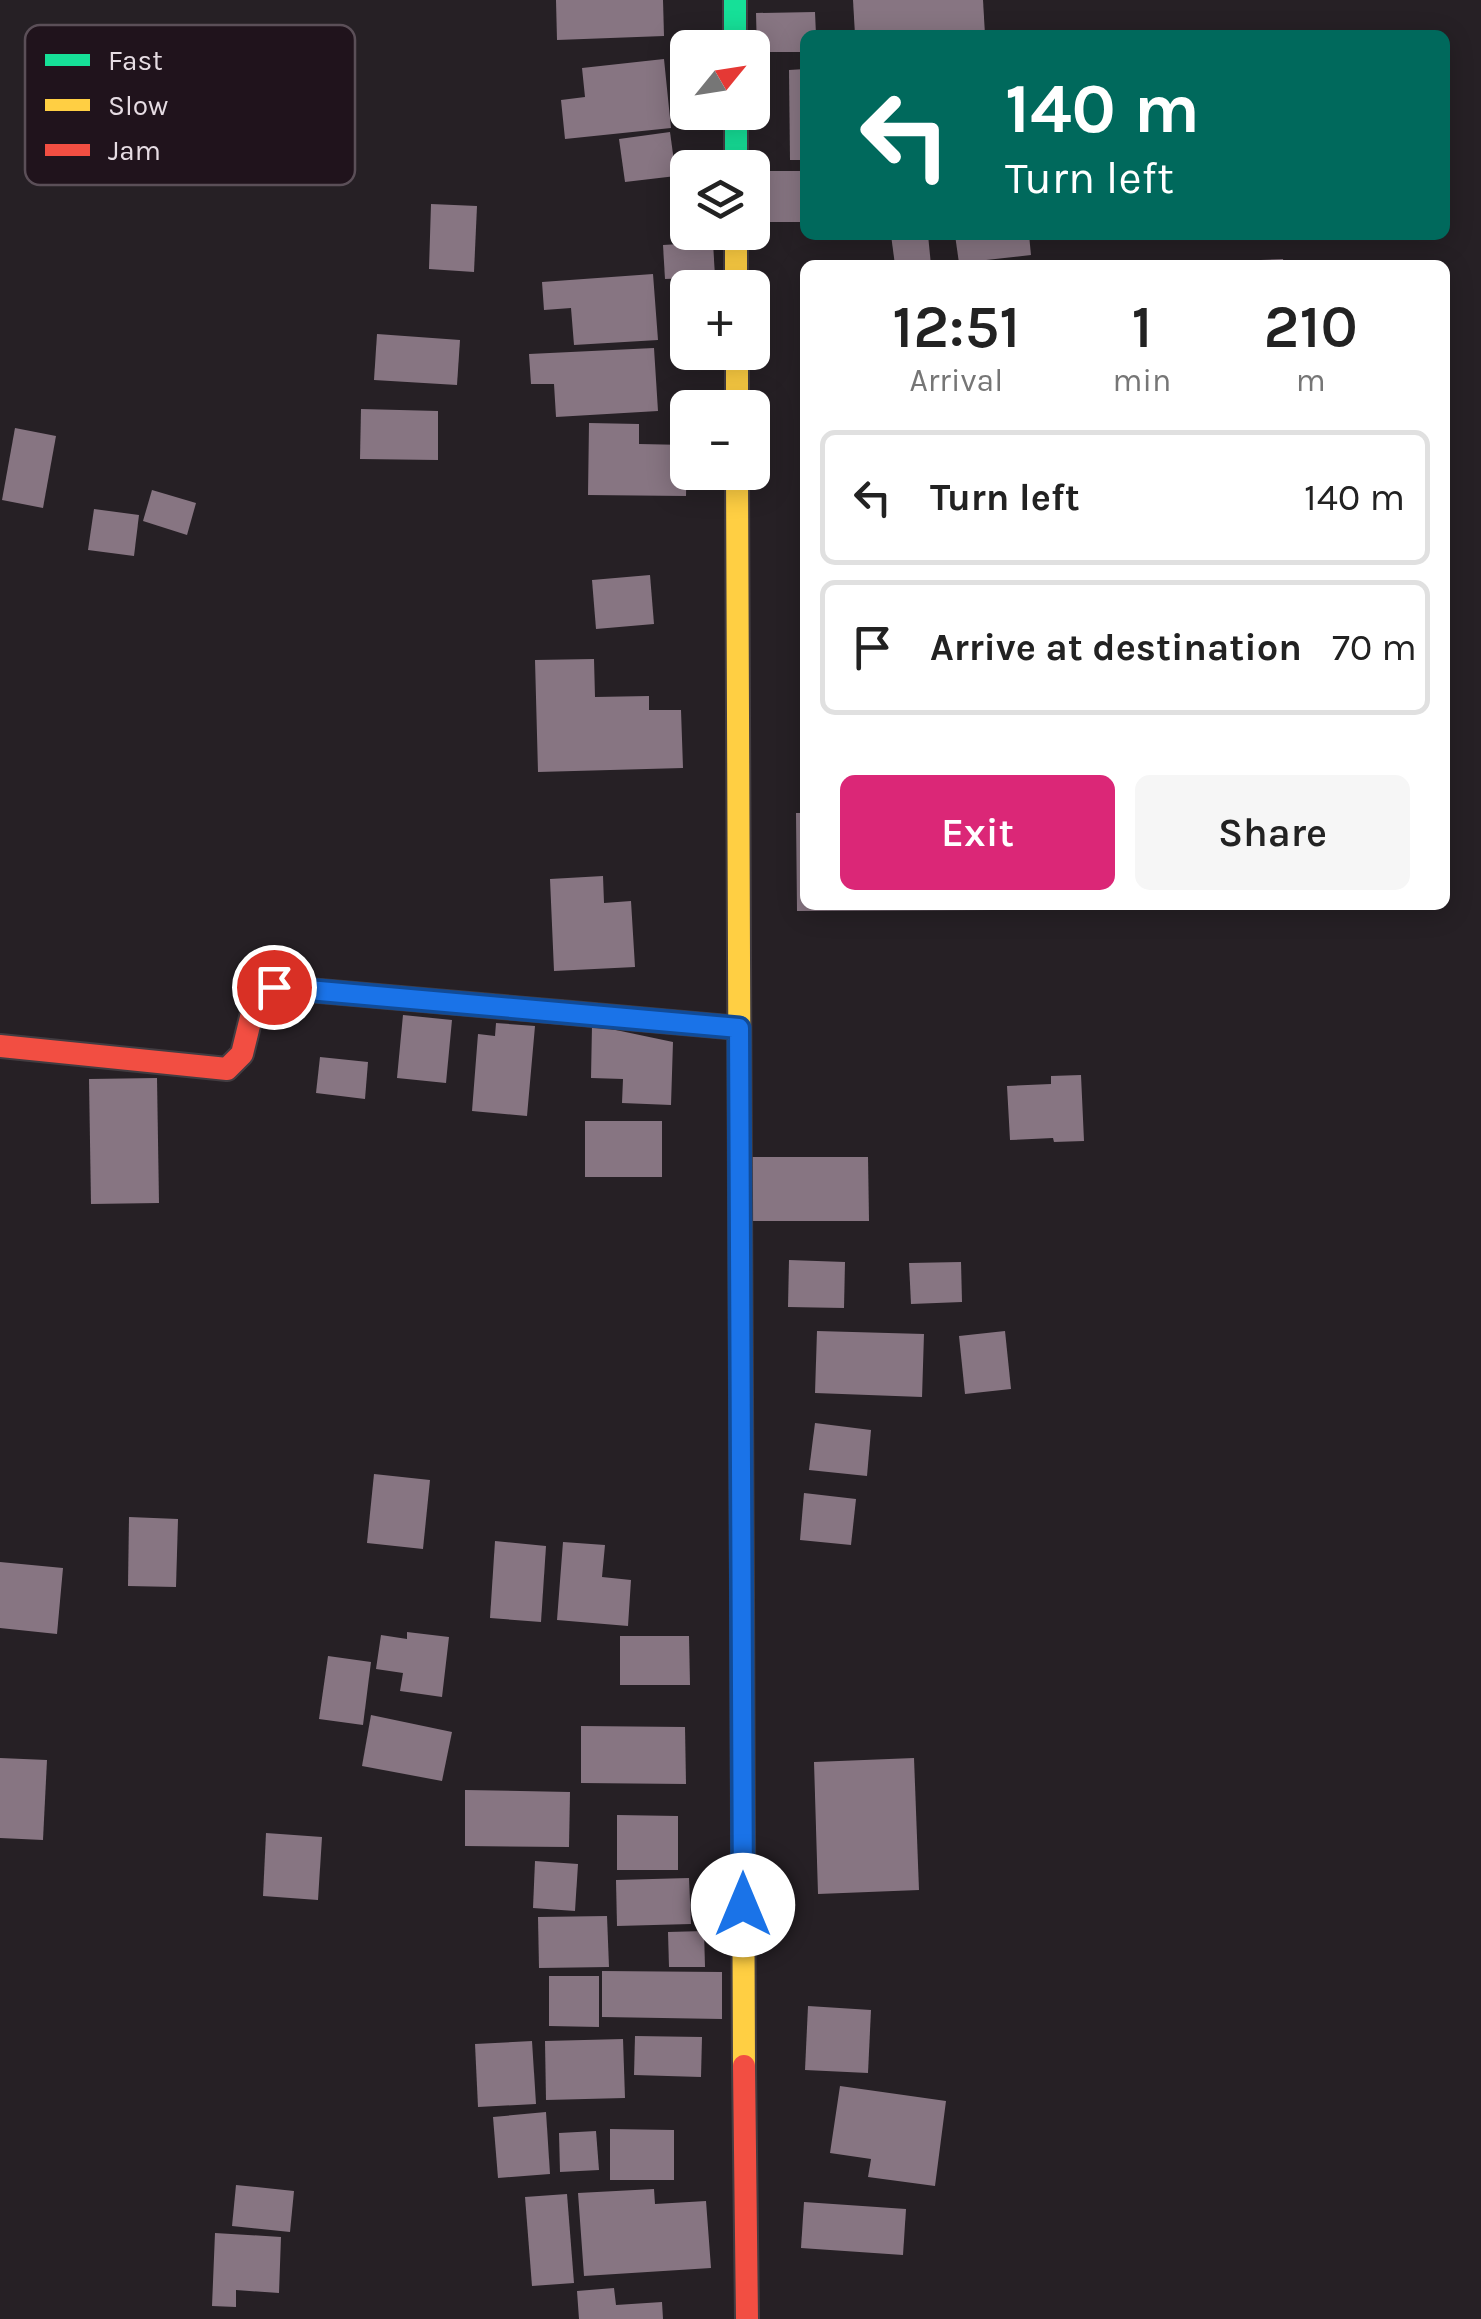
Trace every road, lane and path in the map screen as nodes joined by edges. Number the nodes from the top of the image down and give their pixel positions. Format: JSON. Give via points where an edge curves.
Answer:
{"nodes":[{"id":1,"x":735,"y":0,"type":"edge"},
{"id":2,"x":735,"y":30,"type":"edge"},
{"id":3,"x":737,"y":490,"type":"edge"},
{"id":4,"x":739,"y":1028,"type":"junction"},
{"id":5,"x":0,"y":1046,"type":"edge"},
{"id":6,"x":747,"y":2319,"type":"edge"}],
"edges":[{"from":1,"to":2,"type":"street"},
{"from":3,"to":4,"type":"street"},
{"from":4,"to":5,"type":"street","via":[[274,987],[255,1001],[242,1054],[227,1069]]},
{"from":4,"to":6,"type":"street"}]}
